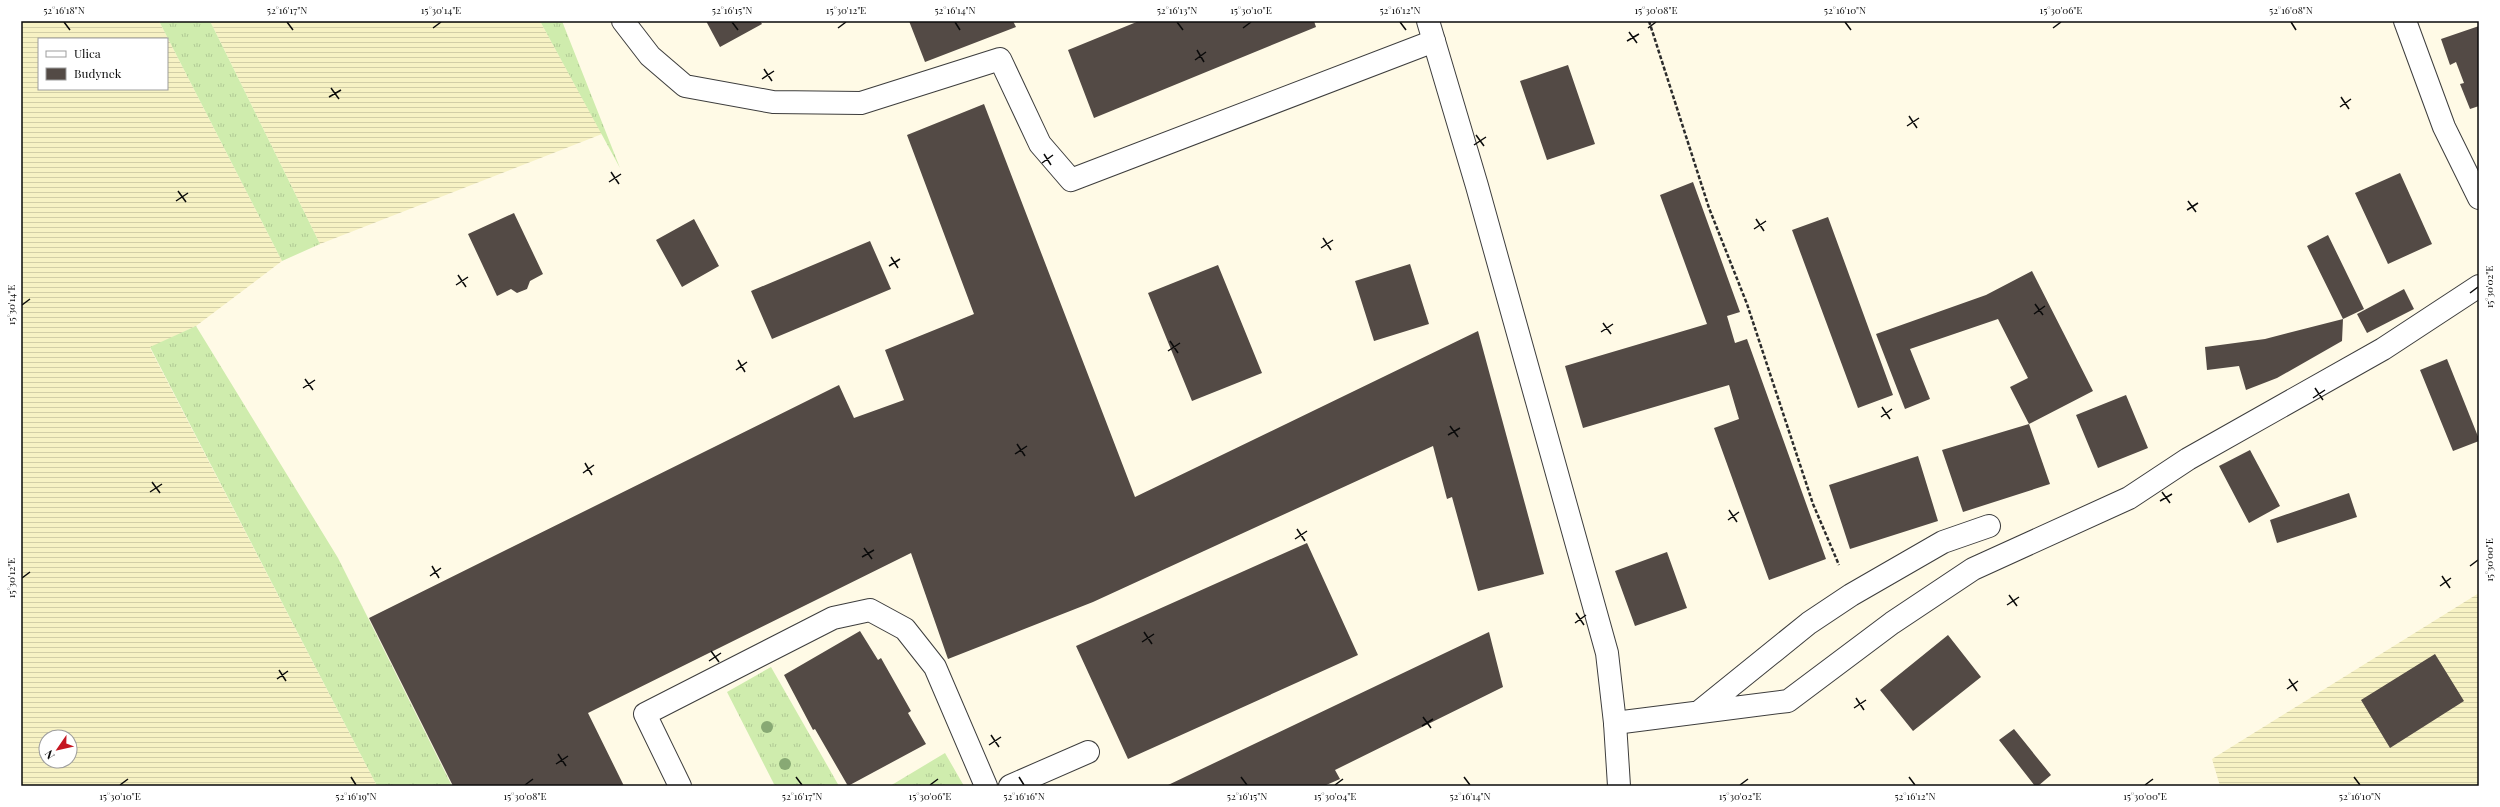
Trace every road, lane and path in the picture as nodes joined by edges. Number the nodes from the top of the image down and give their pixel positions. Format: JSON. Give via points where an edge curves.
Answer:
{"nodes":[{"id":1,"x":623,"y":21,"type":"edge"},
{"id":2,"x":1649,"y":21,"type":"edge"},
{"id":3,"x":2405,"y":21,"type":"edge"},
{"id":4,"x":1431,"y":31,"type":"edge"},
{"id":5,"x":2479,"y":198,"type":"edge"},
{"id":6,"x":2479,"y":286,"type":"edge"},
{"id":7,"x":1989,"y":526,"type":"dead end"},
{"id":8,"x":1851,"y":595,"type":"junction"},
{"id":9,"x":1700,"y":711,"type":"junction"},
{"id":10,"x":1615,"y":723,"type":"junction"},
{"id":11,"x":1088,"y":752,"type":"dead end"},
{"id":12,"x":680,"y":786,"type":"edge"},
{"id":13,"x":986,"y":786,"type":"edge"},
{"id":14,"x":1010,"y":786,"type":"edge"},
{"id":15,"x":1619,"y":786,"type":"edge"}],
"edges":[{"from":1,"to":4,"type":"street","via":[[650,56],[685,86],[773,102],[861,103],[1000,59],[1040,144],[1071,180]]},
{"from":2,"to":8,"type":"path","via":[[1709,208],[1747,304],[1813,504]]},
{"from":3,"to":5,"type":"street","via":[[2444,127]]},
{"from":4,"to":10,"type":"street","via":[[1607,653]]},
{"from":6,"to":9,"type":"street","via":[[2383,349],[2188,459],[2129,498],[1973,569],[1892,623],[1788,701]]},
{"from":7,"to":8,"type":"street","via":[[1943,542]]},
{"from":8,"to":9,"type":"street","via":[[1808,623]]},
{"from":9,"to":10,"type":"street"},
{"from":10,"to":15,"type":"street"},
{"from":11,"to":14,"type":"street"},
{"from":12,"to":13,"type":"street","via":[[644,714],[833,618],[870,610],[905,629],[935,667]]}]}
